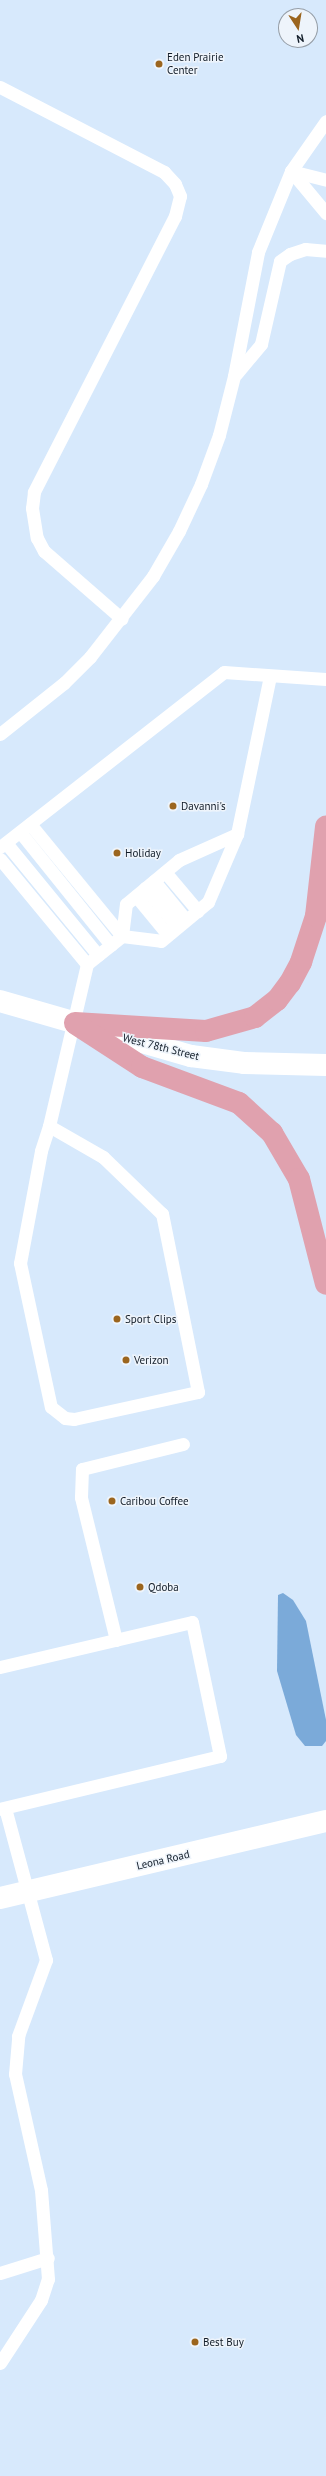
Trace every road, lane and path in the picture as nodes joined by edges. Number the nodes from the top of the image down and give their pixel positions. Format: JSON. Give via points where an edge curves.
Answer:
{"nodes":[{"id":1,"x":0,"y":87,"type":"edge"},
{"id":2,"x":326,"y":121,"type":"edge"},
{"id":3,"x":291,"y":171,"type":"junction"},
{"id":4,"x":326,"y":180,"type":"edge"},
{"id":5,"x":326,"y":213,"type":"edge"},
{"id":6,"x":326,"y":251,"type":"edge"},
{"id":7,"x":234,"y":376,"type":"junction"},
{"id":8,"x":122,"y":619,"type":"junction"},
{"id":9,"x":270,"y":676,"type":"junction"},
{"id":10,"x":326,"y":679,"type":"edge"},
{"id":11,"x":0,"y":734,"type":"edge"},
{"id":12,"x":30,"y":824,"type":"junction"},
{"id":13,"x":326,"y":827,"type":"edge"},
{"id":14,"x":20,"y":832,"type":"junction"},
{"id":15,"x":237,"y":834,"type":"junction"},
{"id":16,"x":3,"y":845,"type":"edge"},
{"id":17,"x":0,"y":859,"type":"edge"},
{"id":18,"x":165,"y":872,"type":"junction"},
{"id":19,"x":145,"y":889,"type":"junction"},
{"id":20,"x":198,"y":911,"type":"junction"},
{"id":21,"x":177,"y":928,"type":"junction"},
{"id":22,"x":122,"y":936,"type":"junction"},
{"id":23,"x":111,"y":945,"type":"junction"},
{"id":24,"x":98,"y":955,"type":"junction"},
{"id":25,"x":88,"y":964,"type":"junction"},
{"id":26,"x":0,"y":1001,"type":"edge"},
{"id":27,"x":75,"y":1023,"type":"junction"},
{"id":28,"x":326,"y":1065,"type":"edge"},
{"id":29,"x":49,"y":1126,"type":"junction"},
{"id":30,"x":326,"y":1284,"type":"edge"},
{"id":31,"x":183,"y":1444,"type":"dead end"},
{"id":32,"x":116,"y":1640,"type":"junction"},
{"id":33,"x":0,"y":1667,"type":"edge"},
{"id":34,"x":3,"y":1808,"type":"edge"},
{"id":35,"x":326,"y":1821,"type":"edge"},
{"id":36,"x":27,"y":1892,"type":"junction"},
{"id":37,"x":0,"y":1898,"type":"edge"},
{"id":38,"x":48,"y":2258,"type":"junction"},
{"id":39,"x":0,"y":2273,"type":"edge"},
{"id":40,"x":0,"y":2363,"type":"edge"}],
"edges":[{"from":1,"to":8,"type":"lane","via":[[164,172],[175,184],[180,196],[175,216],[34,492],[32,508],[37,538],[44,550]]},
{"from":2,"to":3,"type":"lane"},
{"from":3,"to":4,"type":"lane"},
{"from":3,"to":5,"type":"lane"},
{"from":3,"to":7,"type":"lane","via":[[258,252]]},
{"from":6,"to":7,"type":"lane","via":[[305,249],[280,261],[261,344]]},
{"from":7,"to":8,"type":"lane","via":[[219,435],[201,484],[153,576]]},
{"from":8,"to":11,"type":"lane","via":[[64,683]]},
{"from":9,"to":10,"type":"lane"},
{"from":9,"to":12,"type":"lane","via":[[224,672]]},
{"from":9,"to":15,"type":"lane"},
{"from":12,"to":14,"type":"lane"},
{"from":12,"to":22,"type":"lane"},
{"from":13,"to":27,"type":"main road","via":[[316,916],[301,962],[277,1000],[255,1017],[206,1031]]},
{"from":14,"to":16,"type":"lane"},
{"from":14,"to":23,"type":"lane"},
{"from":15,"to":18,"type":"lane","via":[[179,860]]},
{"from":15,"to":20,"type":"lane","via":[[208,902]]},
{"from":16,"to":24,"type":"lane"},
{"from":17,"to":25,"type":"lane"},
{"from":18,"to":19,"type":"lane"},
{"from":18,"to":20,"type":"lane"},
{"from":19,"to":21,"type":"lane"},
{"from":19,"to":21,"type":"lane"},
{"from":19,"to":22,"type":"lane","via":[[126,904]]},
{"from":20,"to":21,"type":"lane"},
{"from":21,"to":22,"type":"lane","via":[[161,941]]},
{"from":22,"to":23,"type":"lane"},
{"from":23,"to":24,"type":"lane"},
{"from":24,"to":25,"type":"lane"},
{"from":25,"to":27,"type":"lane"},
{"from":26,"to":27,"type":"street","name":"West 78th Street"},
{"from":27,"to":28,"type":"street","name":"West 78th Street","via":[[192,1056],[244,1063]]},
{"from":27,"to":29,"type":"lane"},
{"from":27,"to":30,"type":"main road","via":[[142,1067],[239,1103],[272,1133],[299,1179]]},
{"from":29,"to":29,"type":"lane","via":[[103,1157],[162,1214],[198,1392],[74,1419],[65,1418],[51,1407],[20,1263],[41,1151]]},
{"from":31,"to":32,"type":"lane","via":[[82,1469],[81,1497]]},
{"from":32,"to":33,"type":"lane"},
{"from":32,"to":34,"type":"lane","via":[[192,1622],[220,1756]]},
{"from":34,"to":36,"type":"lane"},
{"from":35,"to":36,"type":"street","name":"Leona Road"},
{"from":36,"to":37,"type":"street","name":"Leona Road"},
{"from":36,"to":38,"type":"lane","via":[[46,1960],[18,2036],[15,2074],[41,2190]]},
{"from":38,"to":39,"type":"lane"},
{"from":38,"to":40,"type":"lane","via":[[48,2279],[41,2300]]}]}
